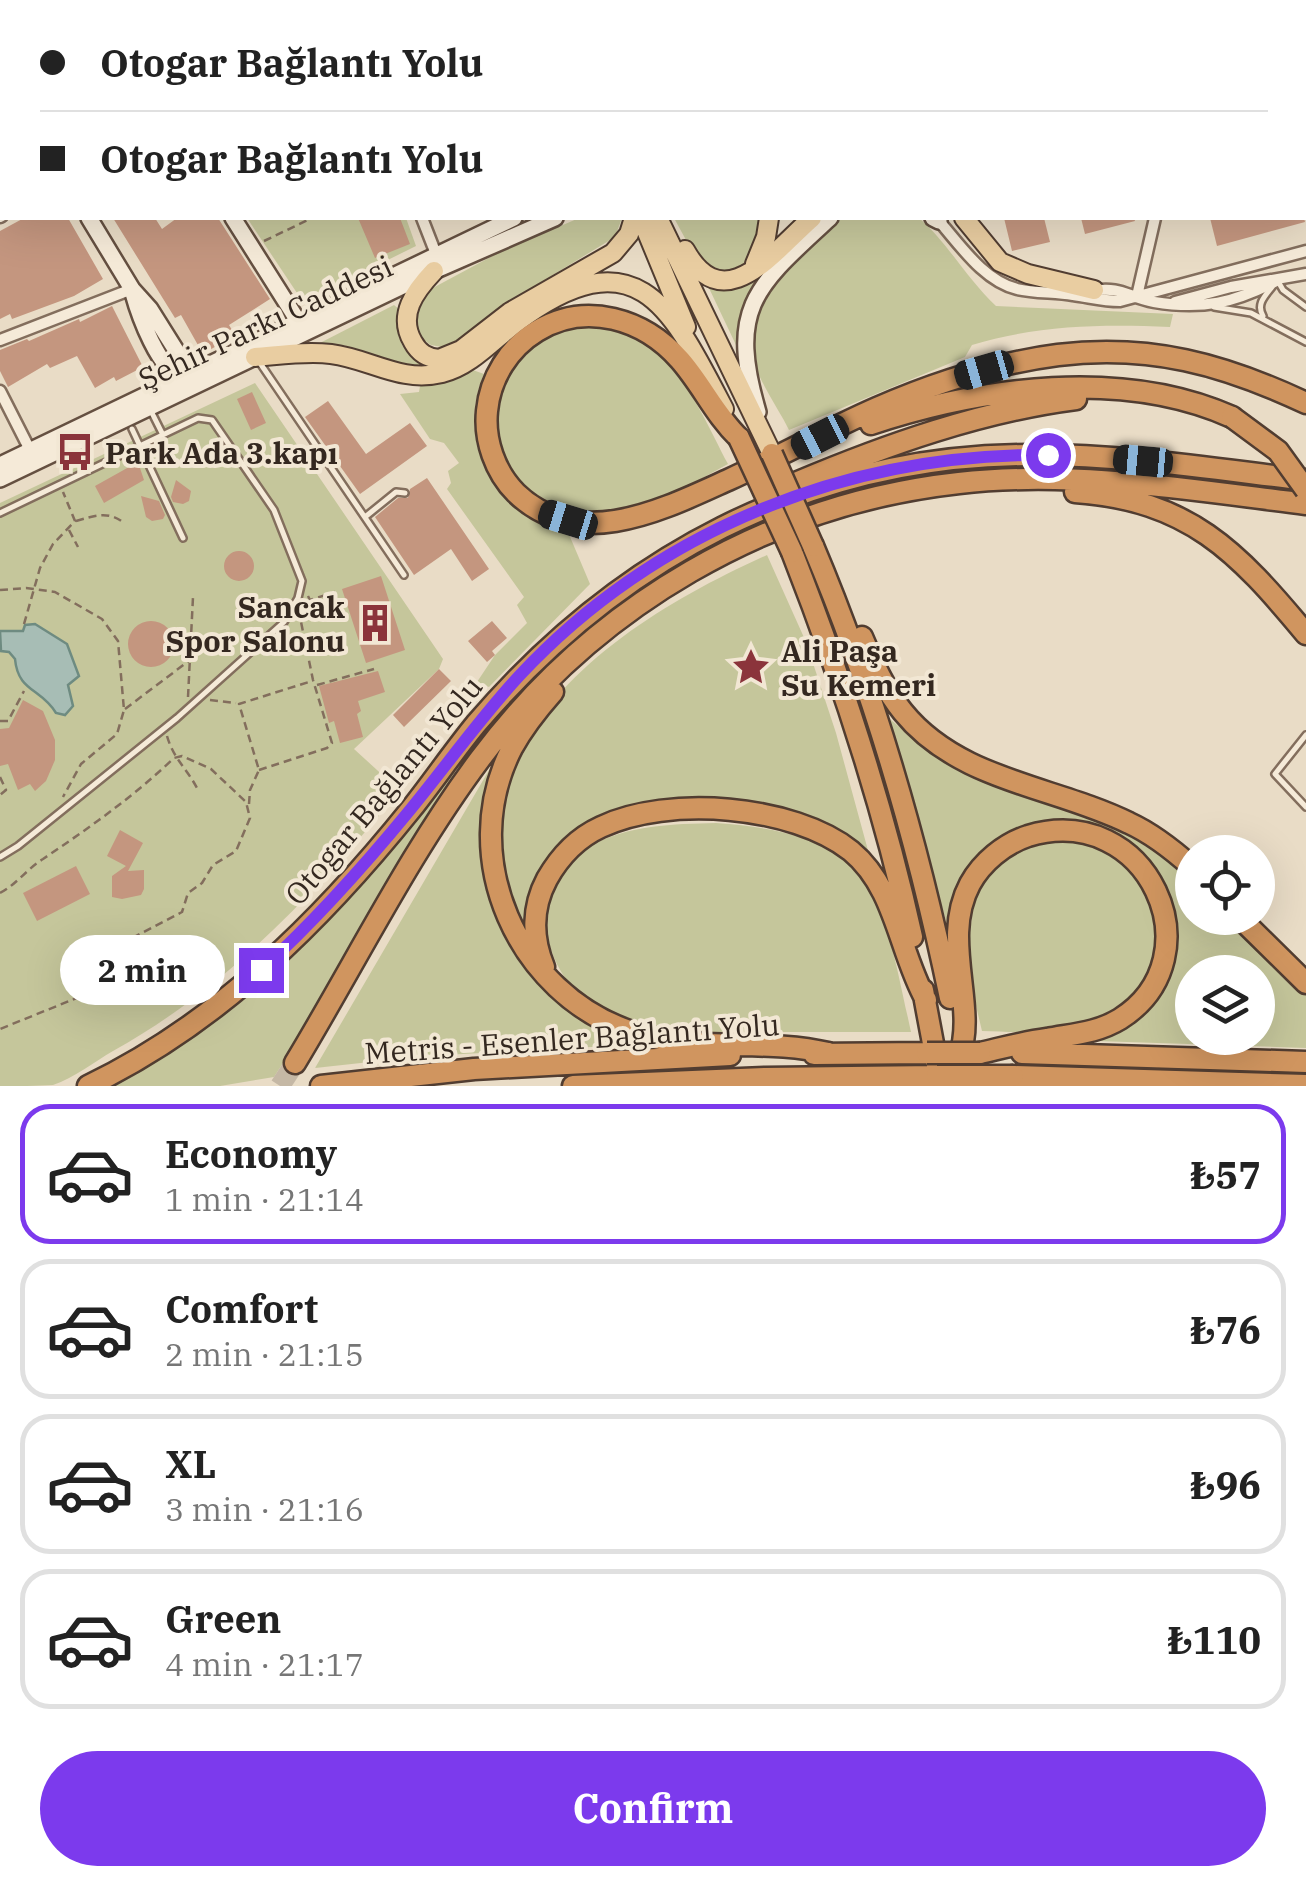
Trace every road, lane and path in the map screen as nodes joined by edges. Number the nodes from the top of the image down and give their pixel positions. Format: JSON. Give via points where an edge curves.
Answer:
{"nodes":[{"id":1,"x":91,"y":220,"type":"edge"},
{"id":2,"x":234,"y":220,"type":"edge"},
{"id":3,"x":308,"y":220,"type":"edge"},
{"id":4,"x":423,"y":220,"type":"edge"},
{"id":5,"x":510,"y":220,"type":"edge"},
{"id":6,"x":550,"y":220,"type":"edge"},
{"id":7,"x":637,"y":220,"type":"edge"},
{"id":8,"x":639,"y":220,"type":"edge"},
{"id":9,"x":663,"y":220,"type":"edge"},
{"id":10,"x":663,"y":220,"type":"edge"},
{"id":11,"x":769,"y":220,"type":"edge"},
{"id":12,"x":810,"y":220,"type":"edge"},
{"id":13,"x":828,"y":220,"type":"edge"},
{"id":14,"x":938,"y":220,"type":"edge"},
{"id":15,"x":966,"y":220,"type":"edge"},
{"id":16,"x":1155,"y":220,"type":"edge"},
{"id":17,"x":252,"y":247,"type":"junction"},
{"id":18,"x":1306,"y":251,"type":"edge"},
{"id":19,"x":435,"y":263,"type":"junction"},
{"id":20,"x":751,"y":270,"type":"junction"},
{"id":21,"x":1302,"y":277,"type":"edge"},
{"id":22,"x":1278,"y":280,"type":"junction"},
{"id":23,"x":132,"y":289,"type":"junction"},
{"id":24,"x":1086,"y":293,"type":"junction"},
{"id":25,"x":1137,"y":296,"type":"junction"},
{"id":26,"x":1175,"y":303,"type":"junction"},
{"id":27,"x":1211,"y":306,"type":"junction"},
{"id":28,"x":1306,"y":307,"type":"edge"},
{"id":29,"x":1265,"y":319,"type":"junction"},
{"id":30,"x":298,"y":321,"type":"junction"},
{"id":31,"x":0,"y":340,"type":"edge"},
{"id":32,"x":1306,"y":342,"type":"edge"},
{"id":33,"x":255,"y":357,"type":"junction"},
{"id":34,"x":701,"y":365,"type":"junction"},
{"id":35,"x":185,"y":383,"type":"junction"},
{"id":36,"x":0,"y":392,"type":"edge"},
{"id":37,"x":1148,"y":393,"type":"junction"},
{"id":38,"x":1306,"y":403,"type":"edge"},
{"id":39,"x":149,"y":407,"type":"junction"},
{"id":40,"x":132,"y":429,"type":"dead end"},
{"id":41,"x":163,"y":435,"type":"junction"},
{"id":42,"x":740,"y":438,"type":"junction"},
{"id":43,"x":140,"y":446,"type":"junction"},
{"id":44,"x":30,"y":450,"type":"junction"},
{"id":45,"x":783,"y":452,"type":"junction"},
{"id":46,"x":0,"y":464,"type":"edge"},
{"id":47,"x":0,"y":479,"type":"edge"},
{"id":48,"x":1306,"y":480,"type":"edge"},
{"id":49,"x":60,"y":484,"type":"junction"},
{"id":50,"x":913,"y":490,"type":"junction"},
{"id":51,"x":1306,"y":490,"type":"edge"},
{"id":52,"x":405,"y":493,"type":"dead end"},
{"id":53,"x":1306,"y":504,"type":"edge"},
{"id":54,"x":0,"y":513,"type":"edge"},
{"id":55,"x":743,"y":516,"type":"junction"},
{"id":56,"x":364,"y":517,"type":"junction"},
{"id":57,"x":75,"y":521,"type":"junction"},
{"id":58,"x":124,"y":523,"type":"dead end"},
{"id":59,"x":68,"y":529,"type":"junction"},
{"id":60,"x":183,"y":538,"type":"dead end"},
{"id":61,"x":813,"y":546,"type":"junction"},
{"id":62,"x":78,"y":547,"type":"dead end"},
{"id":63,"x":404,"y":576,"type":"dead end"},
{"id":64,"x":302,"y":581,"type":"junction"},
{"id":65,"x":33,"y":589,"type":"junction"},
{"id":66,"x":0,"y":590,"type":"edge"},
{"id":67,"x":335,"y":592,"type":"dead end"},
{"id":68,"x":193,"y":597,"type":"dead end"},
{"id":69,"x":298,"y":598,"type":"junction"},
{"id":70,"x":617,"y":620,"type":"junction"},
{"id":71,"x":24,"y":624,"type":"dead end"},
{"id":72,"x":1306,"y":634,"type":"edge"},
{"id":73,"x":192,"y":659,"type":"junction"},
{"id":74,"x":374,"y":669,"type":"dead end"},
{"id":75,"x":313,"y":680,"type":"junction"},
{"id":76,"x":315,"y":686,"type":"junction"},
{"id":77,"x":24,"y":691,"type":"dead end"},
{"id":78,"x":187,"y":709,"type":"junction"},
{"id":79,"x":124,"y":710,"type":"junction"},
{"id":80,"x":0,"y":720,"type":"edge"},
{"id":81,"x":165,"y":728,"type":"junction"},
{"id":82,"x":1306,"y":735,"type":"edge"},
{"id":83,"x":174,"y":758,"type":"junction"},
{"id":84,"x":260,"y":770,"type":"junction"},
{"id":85,"x":0,"y":777,"type":"edge"},
{"id":86,"x":198,"y":790,"type":"dead end"},
{"id":87,"x":1306,"y":794,"type":"edge"},
{"id":88,"x":0,"y":795,"type":"edge"},
{"id":89,"x":1300,"y":800,"type":"junction"},
{"id":90,"x":248,"y":806,"type":"junction"},
{"id":91,"x":1306,"y":806,"type":"edge"},
{"id":92,"x":55,"y":816,"type":"junction"},
{"id":93,"x":1175,"y":853,"type":"edge"},
{"id":94,"x":0,"y":857,"type":"edge"},
{"id":95,"x":0,"y":893,"type":"edge"},
{"id":96,"x":1257,"y":935,"type":"edge"},
{"id":97,"x":1306,"y":984,"type":"edge"},
{"id":98,"x":554,"y":987,"type":"junction"},
{"id":99,"x":926,"y":1000,"type":"junction"},
{"id":100,"x":0,"y":1029,"type":"edge"},
{"id":101,"x":828,"y":1053,"type":"junction"},
{"id":102,"x":969,"y":1055,"type":"junction"},
{"id":103,"x":1306,"y":1062,"type":"edge"},
{"id":104,"x":295,"y":1064,"type":"tunnel mouth"},
{"id":105,"x":1012,"y":1076,"type":"junction"},
{"id":106,"x":939,"y":1081,"type":"edge"},
{"id":107,"x":1306,"y":1085,"type":"edge"},
{"id":108,"x":88,"y":1086,"type":"edge"},
{"id":109,"x":321,"y":1086,"type":"edge"},
{"id":110,"x":572,"y":1086,"type":"edge"},
{"id":111,"x":910,"y":1086,"type":"edge"},
{"id":112,"x":963,"y":1086,"type":"edge"},
{"id":113,"x":1058,"y":1086,"type":"edge"}],
"edges":[{"from":1,"to":23,"type":"main road"},
{"from":2,"to":17,"type":"main road"},
{"from":3,"to":17,"type":"path"},
{"from":4,"to":19,"type":"street"},
{"from":5,"to":19,"type":"main road","name":"Şehir Parkı Caddesi"},
{"from":6,"to":19,"type":"main road","name":"Şehir Parkı Caddesi"},
{"from":7,"to":19,"type":"main road","via":[[612,254],[439,359],[418,350],[406,320]]},
{"from":8,"to":34,"type":"main road"},
{"from":9,"to":20,"type":"main road","via":[[706,278],[731,281]]},
{"from":10,"to":45,"type":"main road"},
{"from":11,"to":20,"type":"main road"},
{"from":12,"to":20,"type":"main road"},
{"from":13,"to":45,"type":"main road","via":[[778,266],[748,317],[744,358]]},
{"from":14,"to":24,"type":"street","via":[[974,260],[1012,288]]},
{"from":15,"to":24,"type":"main road","via":[[1000,262]]},
{"from":16,"to":25,"type":"street"},
{"from":17,"to":30,"type":"main road"},
{"from":18,"to":25,"type":"street"},
{"from":19,"to":30,"type":"main road","name":"Şehir Parkı Caddesi"},
{"from":19,"to":33,"type":"main road","name":"Şehir Parkı Caddesi"},
{"from":21,"to":22,"type":"street"},
{"from":22,"to":26,"type":"street"},
{"from":22,"to":27,"type":"street"},
{"from":22,"to":28,"type":"lane"},
{"from":22,"to":29,"type":"lane","via":[[1262,299]]},
{"from":23,"to":31,"type":"street"},
{"from":23,"to":35,"type":"main road","via":[[182,360]]},
{"from":24,"to":25,"type":"street","via":[[1123,290]]},
{"from":24,"to":25,"type":"street","via":[[1101,301]]},
{"from":25,"to":26,"type":"street"},
{"from":26,"to":27,"type":"street"},
{"from":27,"to":29,"type":"lane"},
{"from":29,"to":32,"type":"lane"},
{"from":30,"to":35,"type":"main road","name":"Şehir Parkı Caddesi"},
{"from":33,"to":34,"type":"main road","via":[[335,354],[393,374],[447,372],[541,306],[612,282],[659,302]]},
{"from":33,"to":35,"type":"main road","name":"Şehir Parkı Caddesi"},
{"from":33,"to":56,"type":"lane"},
{"from":34,"to":42,"type":"main road"},
{"from":35,"to":39,"type":"main road","name":"Şehir Parkı Caddesi"},
{"from":35,"to":44,"type":"main road","name":"Şehir Parkı Caddesi"},
{"from":36,"to":44,"type":"street"},
{"from":37,"to":45,"type":"highway","via":[[1051,389],[994,395],[909,412]]},
{"from":37,"to":51,"type":"highway","bridge":true,"via":[[1232,417],[1278,451]]},
{"from":37,"to":55,"type":"highway","via":[[1072,399],[977,420],[834,467]]},
{"from":38,"to":45,"type":"highway","via":[[1182,357],[1058,355],[930,386]]},
{"from":39,"to":41,"type":"lane"},
{"from":39,"to":47,"type":"main road","name":"Şehir Parkı Caddesi"},
{"from":40,"to":43,"type":"lane"},
{"from":41,"to":43,"type":"lane"},
{"from":41,"to":64,"type":"lane","via":[[198,418],[212,420],[274,510]]},
{"from":42,"to":45,"type":"highway","via":[[666,346],[608,317],[573,317],[529,336],[498,370],[487,408],[491,451],[512,489],[568,520],[650,514]]},
{"from":42,"to":99,"type":"highway","bridge":true,"via":[[828,645],[880,809]]},
{"from":43,"to":49,"type":"lane"},
{"from":43,"to":60,"type":"lane"},
{"from":44,"to":46,"type":"main road","name":"Şehir Parkı Caddesi"},
{"from":45,"to":61,"type":"highway","bridge":true},
{"from":48,"to":55,"type":"highway","name":"Otogar Bağlantı Yolu","via":[[1116,459],[990,456],[893,468]]},
{"from":49,"to":54,"type":"lane"},
{"from":49,"to":57,"type":"path"},
{"from":50,"to":53,"type":"highway","name":"Otogar Bağlantı Yolu","via":[[1069,480]]},
{"from":50,"to":70,"type":"highway","name":"Otogar Bağlantı Yolu","via":[[759,536]]},
{"from":50,"to":72,"type":"highway","via":[[1087,493],[1180,518],[1230,549]]},
{"from":52,"to":56,"type":"lane","via":[[396,492]]},
{"from":55,"to":108,"type":"highway","name":"Otogar Bağlantı Yolu","via":[[651,567],[570,628],[499,699],[410,810],[278,954],[196,1022]]},
{"from":56,"to":63,"type":"lane"},
{"from":57,"to":58,"type":"path","via":[[102,514]]},
{"from":57,"to":59,"type":"path"},
{"from":59,"to":62,"type":"path"},
{"from":59,"to":65,"type":"path","via":[[53,544]]},
{"from":61,"to":93,"type":"highway","via":[[844,594],[887,690],[935,742],[1003,778],[1132,824]]},
{"from":61,"to":102,"type":"highway","via":[[898,788]]},
{"from":64,"to":67,"type":"path","via":[[310,600]]},
{"from":64,"to":69,"type":"lane"},
{"from":65,"to":66,"type":"path"},
{"from":65,"to":71,"type":"path"},
{"from":65,"to":79,"type":"path","via":[[54,592],[102,619],[118,641]]},
{"from":68,"to":73,"type":"path"},
{"from":69,"to":75,"type":"path"},
{"from":69,"to":78,"type":"lane","via":[[284,622]]},
{"from":70,"to":98,"type":"highway","via":[[533,716],[497,788],[491,841],[497,888],[523,948]]},
{"from":70,"to":104,"type":"highway","name":"Otogar Bağlantı Yolu","via":[[532,695],[480,759]]},
{"from":73,"to":78,"type":"path"},
{"from":73,"to":79,"type":"path"},
{"from":74,"to":76,"type":"path"},
{"from":75,"to":76,"type":"path"},
{"from":75,"to":84,"type":"path","via":[[238,704]]},
{"from":76,"to":84,"type":"path","via":[[332,743]]},
{"from":77,"to":80,"type":"path","via":[[8,722]]},
{"from":78,"to":81,"type":"lane"},
{"from":79,"to":92,"type":"path","via":[[117,734],[81,764]]},
{"from":81,"to":83,"type":"path"},
{"from":81,"to":92,"type":"lane"},
{"from":82,"to":89,"type":"lane","via":[[1275,774]]},
{"from":83,"to":86,"type":"path"},
{"from":83,"to":90,"type":"path","via":[[211,769]]},
{"from":83,"to":95,"type":"path"},
{"from":84,"to":90,"type":"path"},
{"from":85,"to":88,"type":"path","via":[[6,790]]},
{"from":87,"to":89,"type":"lane"},
{"from":89,"to":91,"type":"lane"},
{"from":90,"to":100,"type":"path","via":[[250,818],[236,851],[188,893],[182,912],[134,936],[120,972],[94,991]]},
{"from":92,"to":94,"type":"lane"},
{"from":96,"to":97,"type":"highway"},
{"from":98,"to":99,"type":"highway","via":[[538,951],[536,905],[569,848],[620,820],[716,810],[797,822],[852,852],[888,902]]},
{"from":98,"to":101,"type":"highway","via":[[592,1014],[645,1036]]},
{"from":99,"to":106,"type":"highway"},
{"from":101,"to":102,"type":"highway","bridge":true},
{"from":101,"to":109,"type":"highway","name":"Metris - Esenler Bağlantı Yolu","via":[[557,1063]]},
{"from":102,"to":102,"type":"highway","via":[[958,929],[962,903],[981,868],[1002,848],[1048,832],[1091,834],[1123,848],[1148,875],[1163,908],[1162,962],[1144,996],[1120,1018],[1086,1034]]},
{"from":102,"to":103,"type":"highway"},
{"from":102,"to":112,"type":"highway"},
{"from":105,"to":106,"type":"highway","name":"Metris - Esenler Bağlantı Yolu","bridge":true},
{"from":105,"to":107,"type":"highway"},
{"from":105,"to":113,"type":"highway"},
{"from":106,"to":110,"type":"highway","name":"Metris - Esenler Bağlantı Yolu"},
{"from":106,"to":111,"type":"highway"}]}
